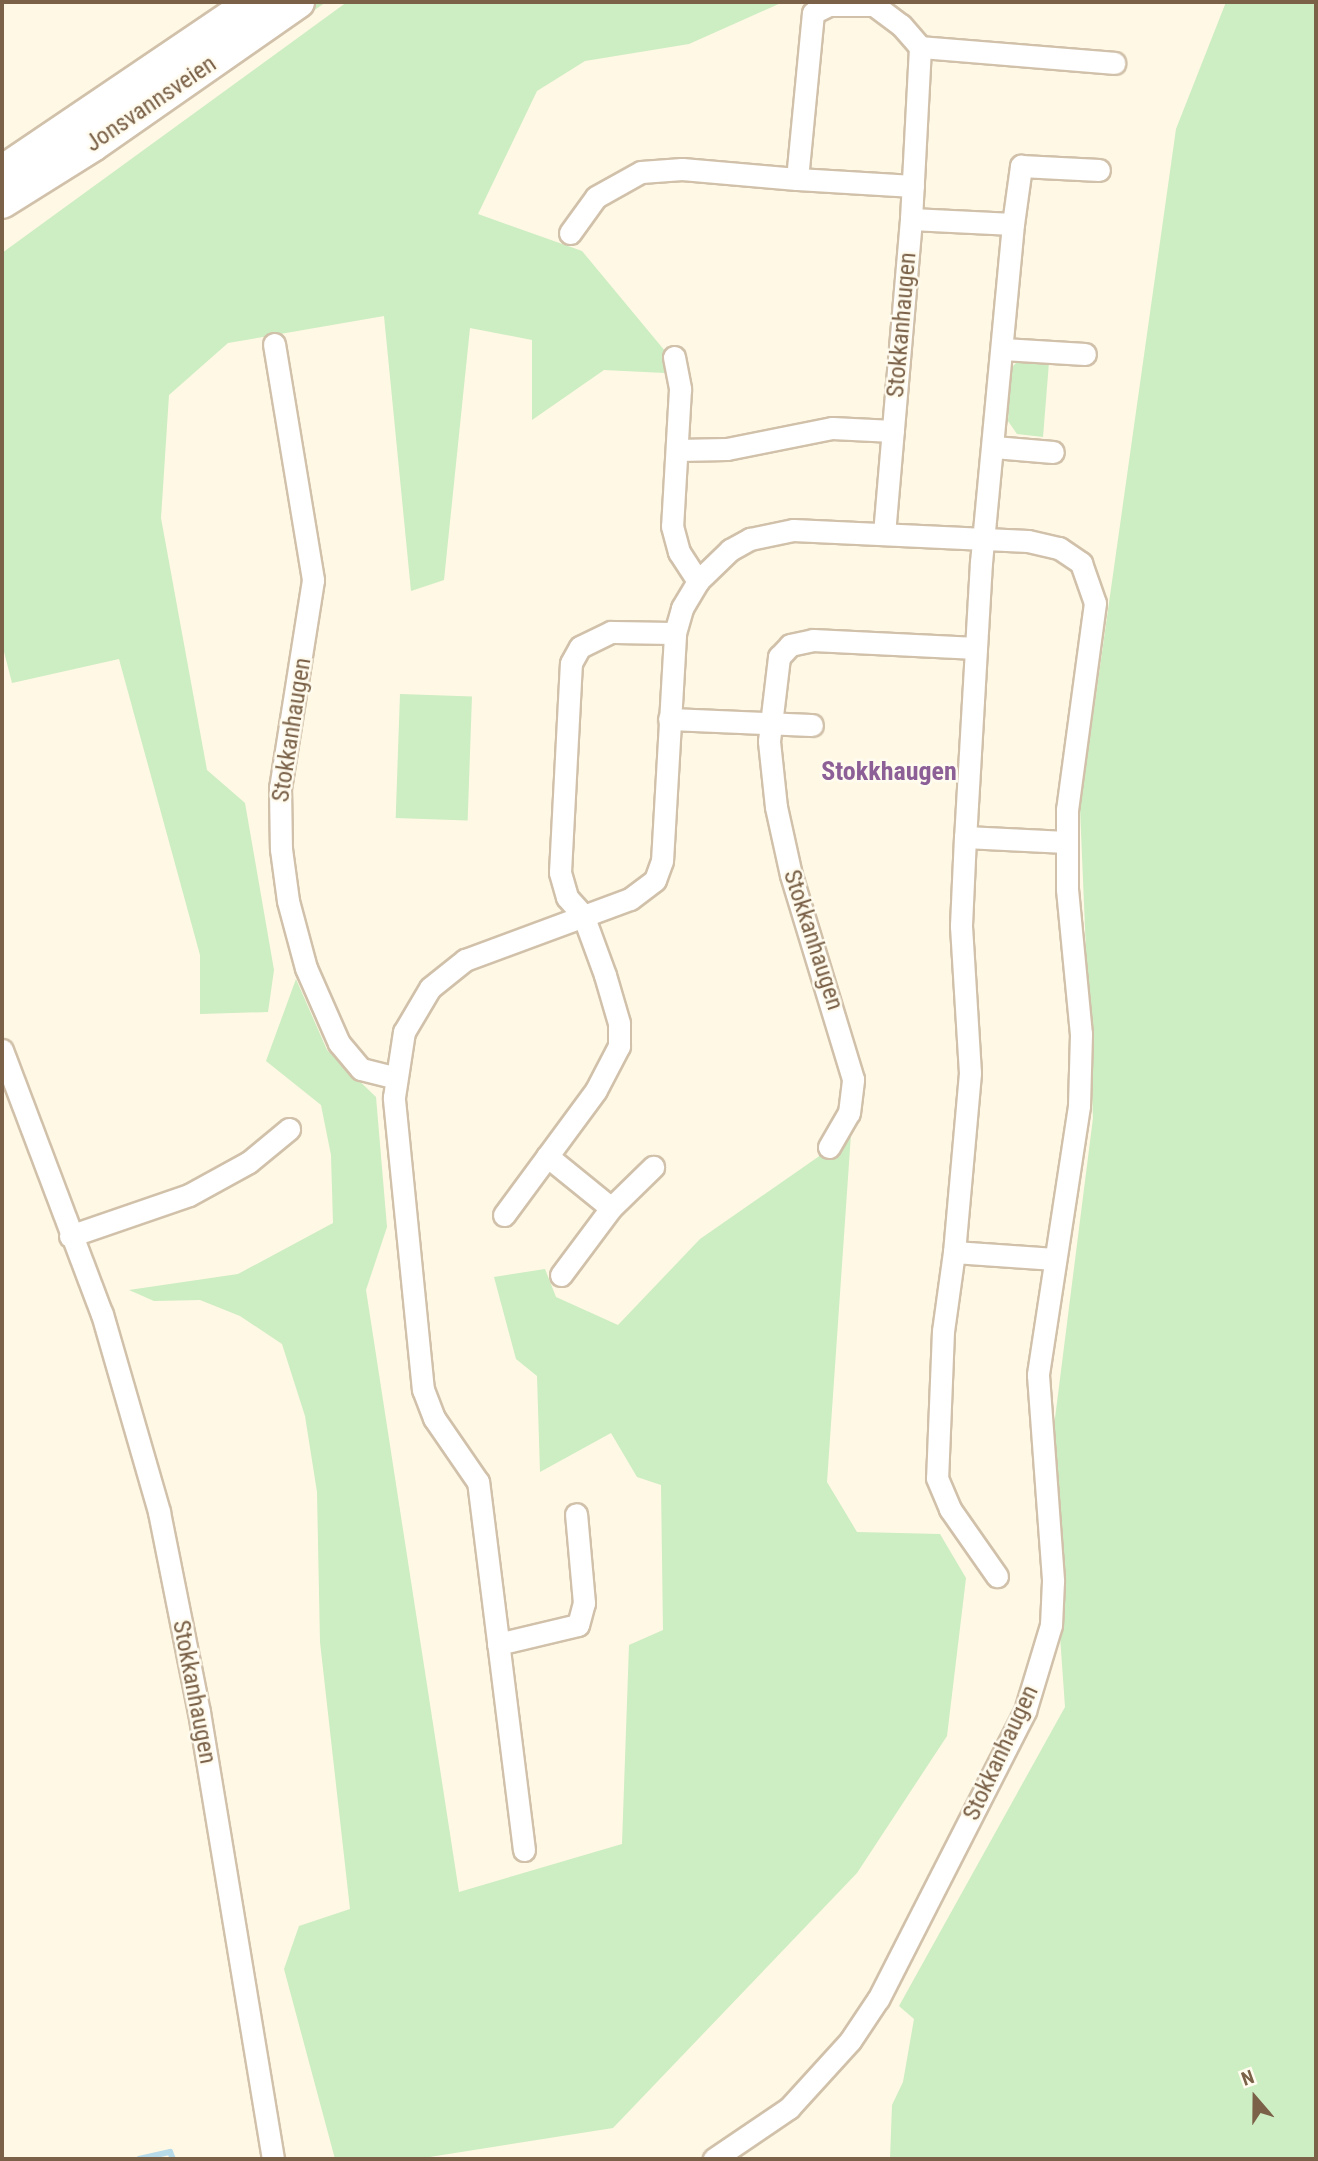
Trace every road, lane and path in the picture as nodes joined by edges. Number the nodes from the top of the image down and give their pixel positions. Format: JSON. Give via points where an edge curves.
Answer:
{"nodes":[{"id":1,"x":253,"y":2,"type":"edge"},
{"id":2,"x":298,"y":2,"type":"edge"},
{"id":3,"x":872,"y":3,"type":"edge"},
{"id":4,"x":920,"y":47,"type":"junction"},
{"id":5,"x":1114,"y":63,"type":"dead end"},
{"id":6,"x":1099,"y":170,"type":"dead end"},
{"id":7,"x":2,"y":172,"type":"edge"},
{"id":8,"x":797,"y":179,"type":"junction"},
{"id":9,"x":914,"y":186,"type":"junction"},
{"id":10,"x":2,"y":202,"type":"edge"},
{"id":11,"x":911,"y":219,"type":"junction"},
{"id":12,"x":1013,"y":224,"type":"junction"},
{"id":13,"x":570,"y":233,"type":"dead end"},
{"id":14,"x":274,"y":344,"type":"dead end"},
{"id":15,"x":1003,"y":349,"type":"junction"},
{"id":16,"x":1086,"y":354,"type":"dead end"},
{"id":17,"x":674,"y":357,"type":"dead end"},
{"id":18,"x":893,"y":431,"type":"junction"},
{"id":19,"x":994,"y":447,"type":"junction"},
{"id":20,"x":677,"y":450,"type":"junction"},
{"id":21,"x":1053,"y":452,"type":"dead end"},
{"id":22,"x":884,"y":534,"type":"junction"},
{"id":23,"x":984,"y":539,"type":"junction"},
{"id":24,"x":698,"y":581,"type":"junction"},
{"id":25,"x":675,"y":632,"type":"junction"},
{"id":26,"x":976,"y":648,"type":"junction"},
{"id":27,"x":670,"y":719,"type":"junction"},
{"id":28,"x":813,"y":725,"type":"dead end"},
{"id":29,"x":770,"y":727,"type":"junction"},
{"id":30,"x":965,"y":837,"type":"junction"},
{"id":31,"x":1066,"y":842,"type":"junction"},
{"id":32,"x":583,"y":915,"type":"junction"},
{"id":33,"x":2,"y":1050,"type":"edge"},
{"id":34,"x":394,"y":1077,"type":"junction"},
{"id":35,"x":289,"y":1129,"type":"dead end"},
{"id":36,"x":829,"y":1147,"type":"dead end"},
{"id":37,"x":547,"y":1156,"type":"junction"},
{"id":38,"x":653,"y":1167,"type":"dead end"},
{"id":39,"x":611,"y":1208,"type":"junction"},
{"id":40,"x":504,"y":1215,"type":"dead end"},
{"id":41,"x":69,"y":1236,"type":"junction"},
{"id":42,"x":954,"y":1252,"type":"junction"},
{"id":43,"x":1055,"y":1259,"type":"junction"},
{"id":44,"x":561,"y":1275,"type":"dead end"},
{"id":45,"x":576,"y":1514,"type":"dead end"},
{"id":46,"x":997,"y":1576,"type":"dead end"},
{"id":47,"x":498,"y":1644,"type":"junction"},
{"id":48,"x":524,"y":1850,"type":"dead end"},
{"id":49,"x":273,"y":2159,"type":"edge"},
{"id":50,"x":714,"y":2159,"type":"edge"}],
"edges":[{"from":1,"to":7,"type":"main road","name":"Jonsvannsveien"},
{"from":2,"to":10,"type":"main road","name":"Jonsvannsveien"},
{"from":3,"to":4,"type":"street"},
{"from":3,"to":8,"type":"street","via":[[829,5],[813,13],[810,20]]},
{"from":4,"to":5,"type":"street"},
{"from":4,"to":9,"type":"street","name":"Stokkanhaugen"},
{"from":6,"to":12,"type":"street","via":[[1021,166]]},
{"from":8,"to":9,"type":"street"},
{"from":8,"to":13,"type":"street","via":[[682,169],[640,172],[597,197]]},
{"from":9,"to":11,"type":"street","name":"Stokkanhaugen"},
{"from":11,"to":12,"type":"street","name":"Stokkanhaugen"},
{"from":11,"to":18,"type":"street","name":"Stokkanhaugen"},
{"from":12,"to":15,"type":"street"},
{"from":14,"to":34,"type":"street","name":"Stokkanhaugen","via":[[313,580],[280,788],[288,901],[306,968],[339,1044],[361,1069]]},
{"from":15,"to":16,"type":"street"},
{"from":15,"to":19,"type":"street"},
{"from":17,"to":20,"type":"street","via":[[680,389]]},
{"from":18,"to":20,"type":"street","name":"Stokkanhaugen","via":[[832,428],[727,449]]},
{"from":18,"to":22,"type":"street","name":"Stokkanhaugen"},
{"from":19,"to":21,"type":"street"},
{"from":19,"to":23,"type":"street"},
{"from":20,"to":24,"type":"street","via":[[672,526],[679,552]]},
{"from":22,"to":23,"type":"street","name":"Stokkanhaugen"},
{"from":22,"to":24,"type":"street","name":"Stokkanhaugen","via":[[773,532],[730,550]]},
{"from":23,"to":26,"type":"street"},
{"from":23,"to":31,"type":"street","name":"Stokkanhaugen","via":[[1059,548],[1081,564],[1092,587],[1095,603],[1070,776]]},
{"from":24,"to":25,"type":"street","name":"Stokkanhaugen"},
{"from":25,"to":27,"type":"street","name":"Stokkanhaugen"},
{"from":25,"to":32,"type":"street","via":[[600,635],[580,647],[571,663],[558,860],[567,897]]},
{"from":26,"to":29,"type":"street","name":"Stokkanhaugen","via":[[796,642],[779,657]]},
{"from":26,"to":30,"type":"street"},
{"from":27,"to":29,"type":"street"},
{"from":27,"to":32,"type":"street","name":"Stokkanhaugen","via":[[659,871],[639,895]]},
{"from":28,"to":29,"type":"street"},
{"from":29,"to":36,"type":"street","name":"Stokkanhaugen","via":[[774,798],[791,875],[852,1067],[849,1113]]},
{"from":30,"to":31,"type":"street"},
{"from":30,"to":42,"type":"street","via":[[961,926],[970,1073]]},
{"from":31,"to":43,"type":"street","name":"Stokkanhaugen","via":[[1082,1059]]},
{"from":32,"to":34,"type":"street","name":"Stokkanhaugen","via":[[490,949],[444,975],[411,1017]]},
{"from":32,"to":37,"type":"street","via":[[615,1007],[619,1046],[608,1073]]},
{"from":33,"to":41,"type":"street","name":"Stokkanhaugen"},
{"from":34,"to":47,"type":"street","name":"Stokkanhaugen","via":[[423,1390],[434,1418],[478,1482]]},
{"from":35,"to":41,"type":"street","via":[[249,1162],[189,1195]]},
{"from":37,"to":39,"type":"street"},
{"from":37,"to":40,"type":"street"},
{"from":38,"to":39,"type":"street"},
{"from":39,"to":44,"type":"street"},
{"from":41,"to":49,"type":"street","name":"Stokkanhaugen","via":[[102,1314],[159,1512],[199,1712]]},
{"from":42,"to":43,"type":"street"},
{"from":42,"to":46,"type":"street","via":[[943,1331],[937,1478],[950,1509]]},
{"from":43,"to":50,"type":"street","name":"Stokkanhaugen","via":[[1037,1402],[1053,1601],[1045,1649],[1025,1711],[878,1999],[850,2041],[789,2108]]},
{"from":45,"to":47,"type":"street","via":[[584,1603],[578,1625]]},
{"from":47,"to":48,"type":"street","name":"Stokkanhaugen"}]}
